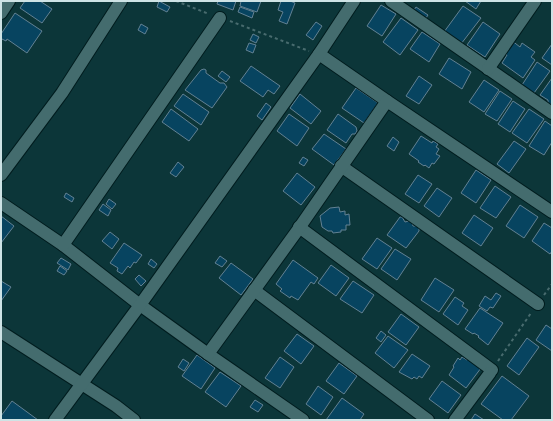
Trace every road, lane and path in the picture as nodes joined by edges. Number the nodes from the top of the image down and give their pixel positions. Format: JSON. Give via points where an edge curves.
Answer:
{"nodes":[{"id":1,"x":9,"y":1,"type":"edge"},
{"id":2,"x":121,"y":1,"type":"edge"},
{"id":3,"x":176,"y":1,"type":"edge"},
{"id":4,"x":354,"y":1,"type":"edge"},
{"id":5,"x":391,"y":1,"type":"edge"},
{"id":6,"x":535,"y":1,"type":"edge"},
{"id":7,"x":1,"y":13,"type":"edge"},
{"id":8,"x":220,"y":18,"type":"junction"},
{"id":9,"x":319,"y":54,"type":"junction"},
{"id":10,"x":488,"y":69,"type":"junction"},
{"id":11,"x":387,"y":101,"type":"junction"},
{"id":12,"x":552,"y":113,"type":"edge"},
{"id":13,"x":342,"y":166,"type":"junction"},
{"id":14,"x":1,"y":175,"type":"edge"},
{"id":15,"x":1,"y":202,"type":"edge"},
{"id":16,"x":552,"y":212,"type":"edge"},
{"id":17,"x":299,"y":227,"type":"junction"},
{"id":18,"x":63,"y":245,"type":"junction"},
{"id":19,"x":552,"y":284,"type":"edge"},
{"id":20,"x":254,"y":290,"type":"junction"},
{"id":21,"x":538,"y":304,"type":"junction"},
{"id":22,"x":140,"y":305,"type":"junction"},
{"id":23,"x":1,"y":332,"type":"edge"},
{"id":24,"x":208,"y":354,"type":"junction"},
{"id":25,"x":491,"y":372,"type":"junction"},
{"id":26,"x":82,"y":384,"type":"junction"},
{"id":27,"x":55,"y":420,"type":"edge"},
{"id":28,"x":134,"y":420,"type":"edge"},
{"id":29,"x":303,"y":420,"type":"edge"},
{"id":30,"x":428,"y":420,"type":"edge"},
{"id":31,"x":455,"y":420,"type":"edge"}],
"edges":[{"from":1,"to":7,"type":"street"},
{"from":2,"to":14,"type":"street","via":[[62,93]]},
{"from":3,"to":8,"type":"path"},
{"from":4,"to":9,"type":"street"},
{"from":5,"to":10,"type":"street"},
{"from":6,"to":10,"type":"street"},
{"from":8,"to":9,"type":"path"},
{"from":8,"to":18,"type":"street"},
{"from":9,"to":11,"type":"street"},
{"from":9,"to":22,"type":"street"},
{"from":10,"to":12,"type":"street"},
{"from":11,"to":13,"type":"street"},
{"from":11,"to":16,"type":"street"},
{"from":13,"to":17,"type":"street"},
{"from":13,"to":21,"type":"street"},
{"from":15,"to":18,"type":"street"},
{"from":17,"to":20,"type":"street"},
{"from":17,"to":25,"type":"street"},
{"from":18,"to":22,"type":"street"},
{"from":19,"to":21,"type":"path"},
{"from":20,"to":24,"type":"street"},
{"from":20,"to":30,"type":"street"},
{"from":21,"to":25,"type":"path"},
{"from":22,"to":24,"type":"street"},
{"from":22,"to":26,"type":"street"},
{"from":23,"to":26,"type":"street"},
{"from":24,"to":29,"type":"street"},
{"from":25,"to":31,"type":"street"},
{"from":26,"to":27,"type":"street"},
{"from":26,"to":28,"type":"street"}]}
